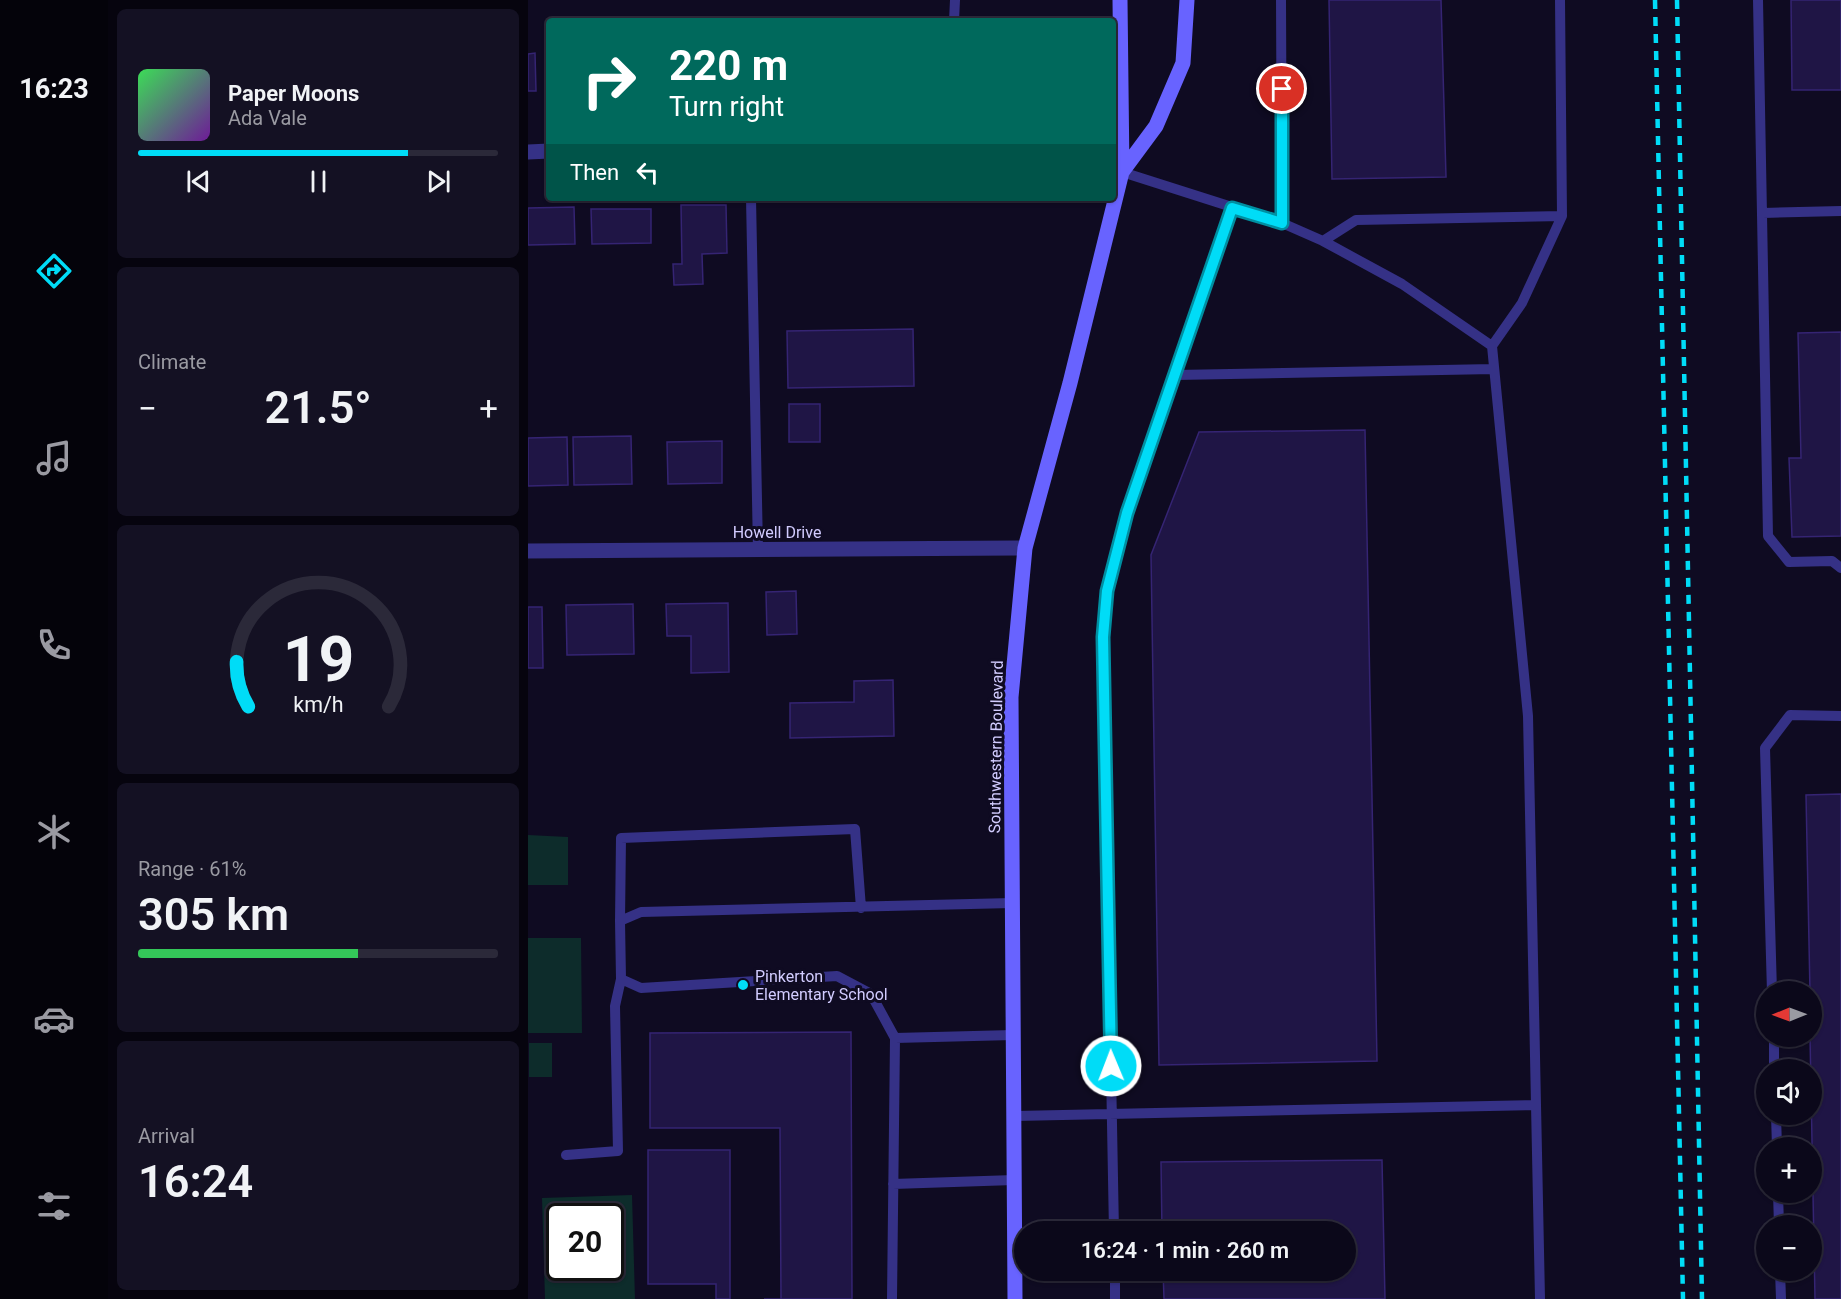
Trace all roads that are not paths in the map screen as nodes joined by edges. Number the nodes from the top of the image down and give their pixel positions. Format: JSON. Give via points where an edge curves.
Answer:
{"nodes":[{"id":1,"x":955,"y":0,"type":"edge"},
{"id":2,"x":1120,"y":0,"type":"edge"},
{"id":3,"x":1187,"y":0,"type":"edge"},
{"id":4,"x":1281,"y":0,"type":"edge"},
{"id":5,"x":1560,"y":0,"type":"edge"},
{"id":6,"x":1758,"y":0,"type":"edge"},
{"id":7,"x":954,"y":18,"type":"edge"},
{"id":8,"x":546,"y":151,"type":"edge"},
{"id":9,"x":528,"y":152,"type":"edge"},
{"id":10,"x":1118,"y":171,"type":"edge"},
{"id":11,"x":751,"y":201,"type":"edge"},
{"id":12,"x":1111,"y":201,"type":"edge"},
{"id":13,"x":1232,"y":208,"type":"junction"},
{"id":14,"x":1841,"y":211,"type":"edge"},
{"id":15,"x":1763,"y":213,"type":"junction"},
{"id":16,"x":1562,"y":216,"type":"junction"},
{"id":17,"x":1282,"y":223,"type":"junction"},
{"id":18,"x":1323,"y":241,"type":"junction"},
{"id":19,"x":1492,"y":346,"type":"junction"},
{"id":20,"x":1494,"y":369,"type":"junction"},
{"id":21,"x":1175,"y":375,"type":"junction"},
{"id":22,"x":1025,"y":548,"type":"junction"},
{"id":23,"x":758,"y":550,"type":"junction"},
{"id":24,"x":528,"y":551,"type":"edge"},
{"id":25,"x":1836,"y":561,"type":"edge"},
{"id":26,"x":1841,"y":568,"type":"edge"},
{"id":27,"x":1841,"y":716,"type":"edge"},
{"id":28,"x":1012,"y":903,"type":"junction"},
{"id":29,"x":861,"y":908,"type":"junction"},
{"id":30,"x":620,"y":921,"type":"junction"},
{"id":31,"x":621,"y":979,"type":"junction"},
{"id":32,"x":1772,"y":981,"type":"edge"},
{"id":33,"x":1013,"y":1035,"type":"junction"},
{"id":34,"x":895,"y":1038,"type":"junction"},
{"id":35,"x":1536,"y":1105,"type":"junction"},
{"id":36,"x":1112,"y":1114,"type":"junction"},
{"id":37,"x":1014,"y":1116,"type":"junction"},
{"id":38,"x":566,"y":1155,"type":"dead end"},
{"id":39,"x":1014,"y":1180,"type":"junction"},
{"id":40,"x":893,"y":1184,"type":"junction"},
{"id":41,"x":1114,"y":1221,"type":"edge"},
{"id":42,"x":1115,"y":1281,"type":"edge"},
{"id":43,"x":1780,"y":1281,"type":"edge"},
{"id":44,"x":892,"y":1299,"type":"edge"},
{"id":45,"x":1015,"y":1299,"type":"edge"},
{"id":46,"x":1115,"y":1299,"type":"edge"},
{"id":47,"x":1539,"y":1299,"type":"edge"},
{"id":48,"x":1781,"y":1299,"type":"edge"}],
"edges":[{"from":1,"to":7,"type":"lane"},
{"from":2,"to":10,"type":"street","name":"Southwestern Boulevard"},
{"from":3,"to":10,"type":"street","name":"Southwestern Boulevard","via":[[1183,63],[1156,126]]},
{"from":4,"to":17,"type":"lane"},
{"from":5,"to":16,"type":"lane"},
{"from":6,"to":15,"type":"lane"},
{"from":8,"to":9,"type":"street"},
{"from":10,"to":13,"type":"lane"},
{"from":11,"to":23,"type":"lane"},
{"from":12,"to":22,"type":"street","name":"Southwestern Boulevard","via":[[1070,383]]},
{"from":13,"to":17,"type":"lane"},
{"from":13,"to":21,"type":"lane"},
{"from":14,"to":15,"type":"lane"},
{"from":15,"to":25,"type":"lane","via":[[1768,536],[1789,562]]},
{"from":16,"to":18,"type":"lane","via":[[1356,220]]},
{"from":16,"to":19,"type":"lane","via":[[1522,303]]},
{"from":17,"to":18,"type":"lane"},
{"from":18,"to":19,"type":"lane","via":[[1402,284]]},
{"from":19,"to":20,"type":"lane"},
{"from":20,"to":21,"type":"lane"},
{"from":20,"to":35,"type":"lane","via":[[1528,716]]},
{"from":21,"to":36,"type":"lane","via":[[1127,513],[1107,591],[1103,637]]},
{"from":22,"to":23,"type":"street","name":"Howell Drive"},
{"from":22,"to":28,"type":"street","name":"Southwestern Boulevard","via":[[1011,697]]},
{"from":23,"to":24,"type":"street","name":"Howell Drive"},
{"from":25,"to":26,"type":"lane"},
{"from":27,"to":32,"type":"lane","via":[[1790,715],[1765,748]]},
{"from":28,"to":29,"type":"lane"},
{"from":28,"to":33,"type":"street","name":"Southwestern Boulevard"},
{"from":29,"to":30,"type":"lane","via":[[640,912]]},
{"from":29,"to":30,"type":"lane","via":[[855,829],[621,838]]},
{"from":30,"to":31,"type":"lane"},
{"from":31,"to":34,"type":"lane","via":[[641,988],[837,976],[871,994]]},
{"from":31,"to":38,"type":"lane","via":[[615,1006],[618,1150]]},
{"from":33,"to":34,"type":"lane"},
{"from":33,"to":37,"type":"street","name":"Southwestern Boulevard"},
{"from":34,"to":40,"type":"lane"},
{"from":35,"to":36,"type":"lane"},
{"from":35,"to":47,"type":"lane"},
{"from":36,"to":37,"type":"lane"},
{"from":36,"to":41,"type":"lane"},
{"from":37,"to":39,"type":"street","name":"Southwestern Boulevard"},
{"from":39,"to":40,"type":"lane"},
{"from":39,"to":45,"type":"street","name":"Southwestern Boulevard"},
{"from":40,"to":44,"type":"lane"},
{"from":42,"to":46,"type":"lane"},
{"from":43,"to":48,"type":"lane"}]}
